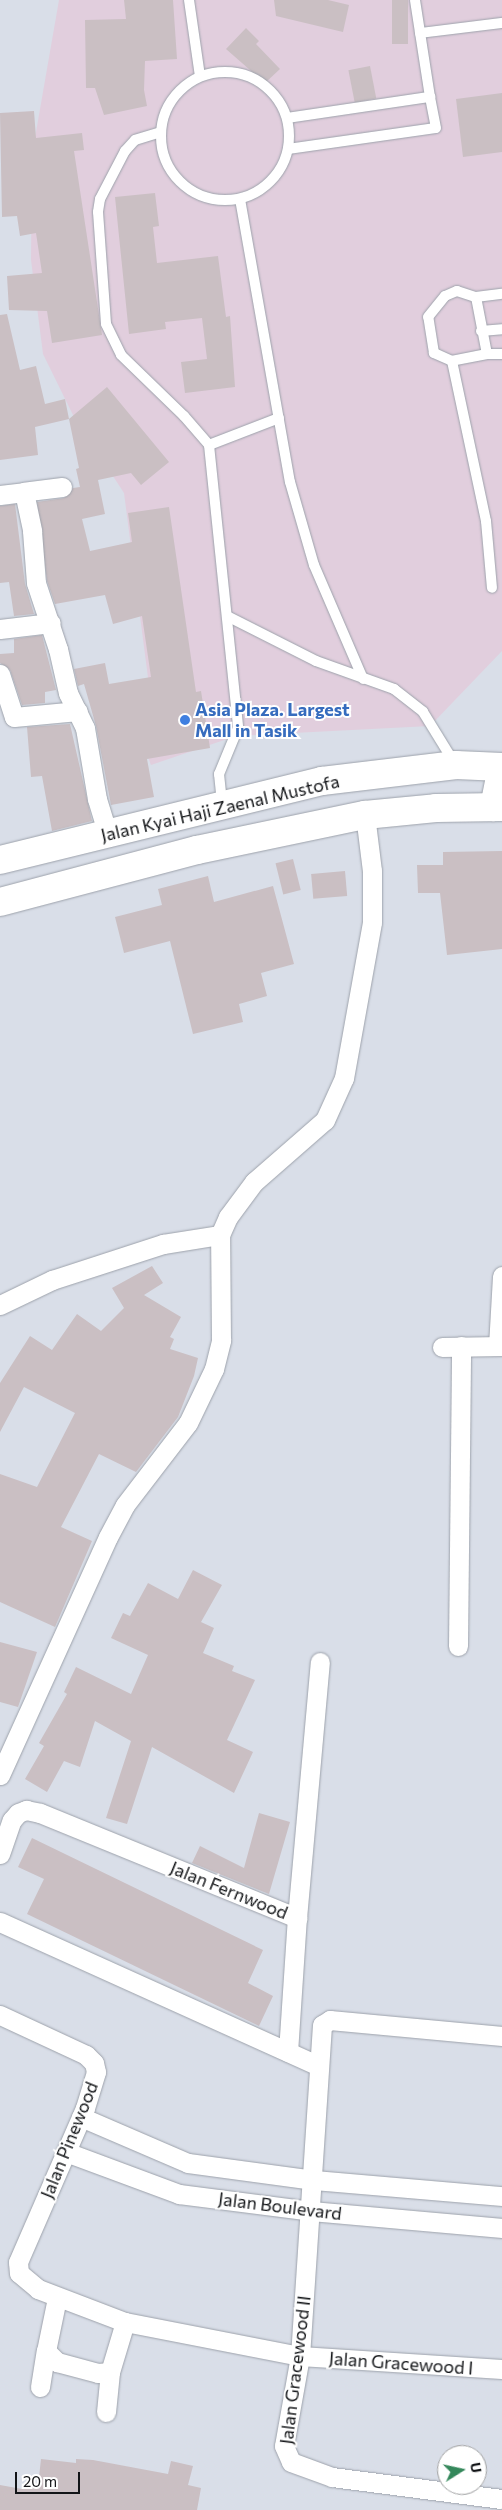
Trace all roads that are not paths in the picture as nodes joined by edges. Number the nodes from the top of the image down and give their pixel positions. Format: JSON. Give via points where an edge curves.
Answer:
{"nodes":[{"id":1,"x":189,"y":0,"type":"edge"},
{"id":2,"x":415,"y":0,"type":"edge"},
{"id":3,"x":502,"y":23,"type":"edge"},
{"id":4,"x":420,"y":33,"type":"junction"},
{"id":5,"x":200,"y":76,"type":"junction"},
{"id":6,"x":430,"y":97,"type":"junction"},
{"id":7,"x":287,"y":118,"type":"junction"},
{"id":8,"x":160,"y":132,"type":"junction"},
{"id":9,"x":288,"y":148,"type":"junction"},
{"id":10,"x":240,"y":199,"type":"junction"},
{"id":11,"x":502,"y":294,"type":"edge"},
{"id":12,"x":476,"y":297,"type":"junction"},
{"id":13,"x":502,"y":329,"type":"edge"},
{"id":14,"x":481,"y":331,"type":"junction"},
{"id":15,"x":487,"y":354,"type":"junction"},
{"id":16,"x":502,"y":354,"type":"edge"},
{"id":17,"x":452,"y":361,"type":"junction"},
{"id":18,"x":279,"y":418,"type":"junction"},
{"id":19,"x":209,"y":445,"type":"junction"},
{"id":20,"x":62,"y":487,"type":"dead end"},
{"id":21,"x":24,"y":492,"type":"junction"},
{"id":22,"x":0,"y":495,"type":"edge"},
{"id":23,"x":492,"y":588,"type":"dead end"},
{"id":24,"x":229,"y":617,"type":"junction"},
{"id":25,"x":50,"y":623,"type":"junction"},
{"id":26,"x":0,"y":629,"type":"edge"},
{"id":27,"x":0,"y":674,"type":"edge"},
{"id":28,"x":363,"y":679,"type":"junction"},
{"id":29,"x":78,"y":711,"type":"junction"},
{"id":30,"x":456,"y":765,"type":"junction"},
{"id":31,"x":502,"y":767,"type":"edge"},
{"id":32,"x":223,"y":806,"type":"junction"},
{"id":33,"x":498,"y":807,"type":"edge"},
{"id":34,"x":365,"y":815,"type":"junction"},
{"id":35,"x":145,"y":822,"type":"junction"},
{"id":36,"x":108,"y":834,"type":"junction"},
{"id":37,"x":0,"y":860,"type":"edge"},
{"id":38,"x":146,"y":864,"type":"junction"},
{"id":39,"x":0,"y":902,"type":"edge"},
{"id":40,"x":220,"y":1235,"type":"junction"},
{"id":41,"x":502,"y":1276,"type":"edge"},
{"id":42,"x":0,"y":1305,"type":"edge"},
{"id":43,"x":442,"y":1346,"type":"dead end"},
{"id":44,"x":461,"y":1346,"type":"junction"},
{"id":45,"x":500,"y":1346,"type":"edge"},
{"id":46,"x":458,"y":1646,"type":"dead end"},
{"id":47,"x":320,"y":1662,"type":"dead end"},
{"id":48,"x":0,"y":1775,"type":"edge"},
{"id":49,"x":0,"y":1854,"type":"edge"},
{"id":50,"x":297,"y":1918,"type":"junction"},
{"id":51,"x":0,"y":1922,"type":"edge"},
{"id":52,"x":0,"y":2015,"type":"edge"},
{"id":53,"x":502,"y":2036,"type":"edge"},
{"id":54,"x":288,"y":2052,"type":"junction"},
{"id":55,"x":319,"y":2066,"type":"junction"},
{"id":56,"x":81,"y":2117,"type":"junction"},
{"id":57,"x":66,"y":2152,"type":"junction"},
{"id":58,"x":314,"y":2180,"type":"junction"},
{"id":59,"x":502,"y":2196,"type":"edge"},
{"id":60,"x":311,"y":2211,"type":"junction"},
{"id":61,"x":502,"y":2228,"type":"edge"},
{"id":62,"x":57,"y":2298,"type":"junction"},
{"id":63,"x":125,"y":2322,"type":"junction"},
{"id":64,"x":46,"y":2351,"type":"junction"},
{"id":65,"x":300,"y":2356,"type":"junction"},
{"id":66,"x":502,"y":2369,"type":"edge"},
{"id":67,"x":110,"y":2372,"type":"junction"},
{"id":68,"x":40,"y":2387,"type":"dead end"},
{"id":69,"x":106,"y":2412,"type":"dead end"},
{"id":70,"x":502,"y":2499,"type":"edge"}],
"edges":[{"from":1,"to":5,"type":"lane"},
{"from":2,"to":4,"type":"lane"},
{"from":3,"to":4,"type":"lane"},
{"from":4,"to":6,"type":"lane"},
{"from":5,"to":7,"type":"lane","via":[[227,71],[253,77],[274,94]]},
{"from":5,"to":8,"type":"lane","via":[[180,89],[166,109]]},
{"from":6,"to":7,"type":"lane"},
{"from":6,"to":9,"type":"lane","via":[[436,128]]},
{"from":7,"to":9,"type":"lane"},
{"from":8,"to":10,"type":"lane","via":[[166,161],[184,185],[200,196]]},
{"from":8,"to":19,"type":"lane","via":[[135,140],[125,150],[100,199],[98,212],[106,324],[122,355]]},
{"from":9,"to":10,"type":"lane","via":[[279,172],[262,189]]},
{"from":10,"to":18,"type":"lane"},
{"from":11,"to":12,"type":"lane"},
{"from":12,"to":14,"type":"lane"},
{"from":12,"to":17,"type":"lane","via":[[466,292],[450,293],[439,301],[428,317],[434,353]]},
{"from":13,"to":14,"type":"lane"},
{"from":14,"to":15,"type":"lane"},
{"from":15,"to":16,"type":"lane"},
{"from":15,"to":17,"type":"lane"},
{"from":17,"to":23,"type":"lane","via":[[486,521]]},
{"from":18,"to":19,"type":"lane"},
{"from":18,"to":28,"type":"lane","via":[[290,482],[314,565]]},
{"from":19,"to":24,"type":"lane"},
{"from":20,"to":21,"type":"street"},
{"from":21,"to":22,"type":"street"},
{"from":21,"to":25,"type":"street","via":[[32,531],[36,583]]},
{"from":24,"to":28,"type":"lane","via":[[316,661]]},
{"from":24,"to":32,"type":"lane","via":[[238,728],[219,774]]},
{"from":25,"to":26,"type":"street"},
{"from":25,"to":29,"type":"street","via":[[68,693]]},
{"from":27,"to":29,"type":"street","via":[[14,717]]},
{"from":28,"to":30,"type":"lane","via":[[394,689],[423,712]]},
{"from":29,"to":36,"type":"street","via":[[85,728],[97,799]]},
{"from":30,"to":31,"type":"main road","name":"Jalan Kyai Haji Zaenal Mustofa"},
{"from":30,"to":32,"type":"main road","name":"Jalan Kyai Haji Zaenal Mustofa","via":[[322,781]]},
{"from":31,"to":33,"type":"main road"},
{"from":32,"to":35,"type":"main road","name":"Jalan Kyai Haji Zaenal Mustofa"},
{"from":33,"to":34,"type":"main road","name":"Jalan Kyai Haji Zaenal Mustofa","via":[[436,808]]},
{"from":34,"to":38,"type":"main road","name":"Jalan Kyai Haji Zaenal Mustofa"},
{"from":34,"to":40,"type":"street","via":[[372,871],[372,922],[344,1078],[325,1120],[254,1182],[228,1217]]},
{"from":35,"to":36,"type":"main road","name":"Jalan Kyai Haji Zaenal Mustofa"},
{"from":35,"to":38,"type":"main road"},
{"from":36,"to":37,"type":"main road","name":"Jalan Kyai Haji Zaenal Mustofa"},
{"from":38,"to":39,"type":"main road","name":"Jalan Kyai Haji Zaenal Mustofa"},
{"from":40,"to":42,"type":"street","via":[[163,1244],[52,1280]]},
{"from":40,"to":48,"type":"street","via":[[221,1340],[214,1369],[188,1423],[125,1505],[104,1544]]},
{"from":41,"to":45,"type":"street"},
{"from":43,"to":44,"type":"street"},
{"from":44,"to":45,"type":"street"},
{"from":44,"to":46,"type":"street"},
{"from":47,"to":50,"type":"street","name":"Jalan Fernwood"},
{"from":49,"to":50,"type":"street","name":"Jalan Fernwood","via":[[12,1820],[18,1813],[26,1810],[40,1813]]},
{"from":50,"to":54,"type":"street"},
{"from":51,"to":54,"type":"street"},
{"from":52,"to":56,"type":"street","name":"Jalan Pinewood","via":[[86,2055],[94,2063],[96,2072]]},
{"from":53,"to":55,"type":"street","name":"Jalan Gracewood II","via":[[330,2020],[322,2025]]},
{"from":54,"to":55,"type":"street"},
{"from":55,"to":58,"type":"street","name":"Jalan Gracewood II"},
{"from":56,"to":57,"type":"street","name":"Jalan Pinewood"},
{"from":56,"to":58,"type":"street","name":"Jalan Boulevard","via":[[188,2163]]},
{"from":57,"to":60,"type":"street","name":"Jalan Boulevard","via":[[178,2194]]},
{"from":57,"to":62,"type":"street","name":"Jalan Pinewood","via":[[18,2262],[19,2273],[28,2282]]},
{"from":58,"to":59,"type":"street","name":"Jalan Boulevard"},
{"from":58,"to":60,"type":"street","name":"Jalan Gracewood II"},
{"from":60,"to":61,"type":"street","name":"Jalan Boulevard"},
{"from":60,"to":65,"type":"street","name":"Jalan Gracewood II"},
{"from":62,"to":63,"type":"street","name":"Jalan Pinewood"},
{"from":62,"to":64,"type":"street"},
{"from":63,"to":65,"type":"street","name":"Jalan Pinewood"},
{"from":63,"to":67,"type":"street"},
{"from":64,"to":67,"type":"street","via":[[57,2362],[98,2373]]},
{"from":64,"to":68,"type":"street"},
{"from":65,"to":66,"type":"street","name":"Jalan Gracewood I"},
{"from":65,"to":70,"type":"street","name":"Jalan Gracewood II","via":[[284,2446],[291,2462],[332,2477]]},
{"from":67,"to":69,"type":"street"}]}
